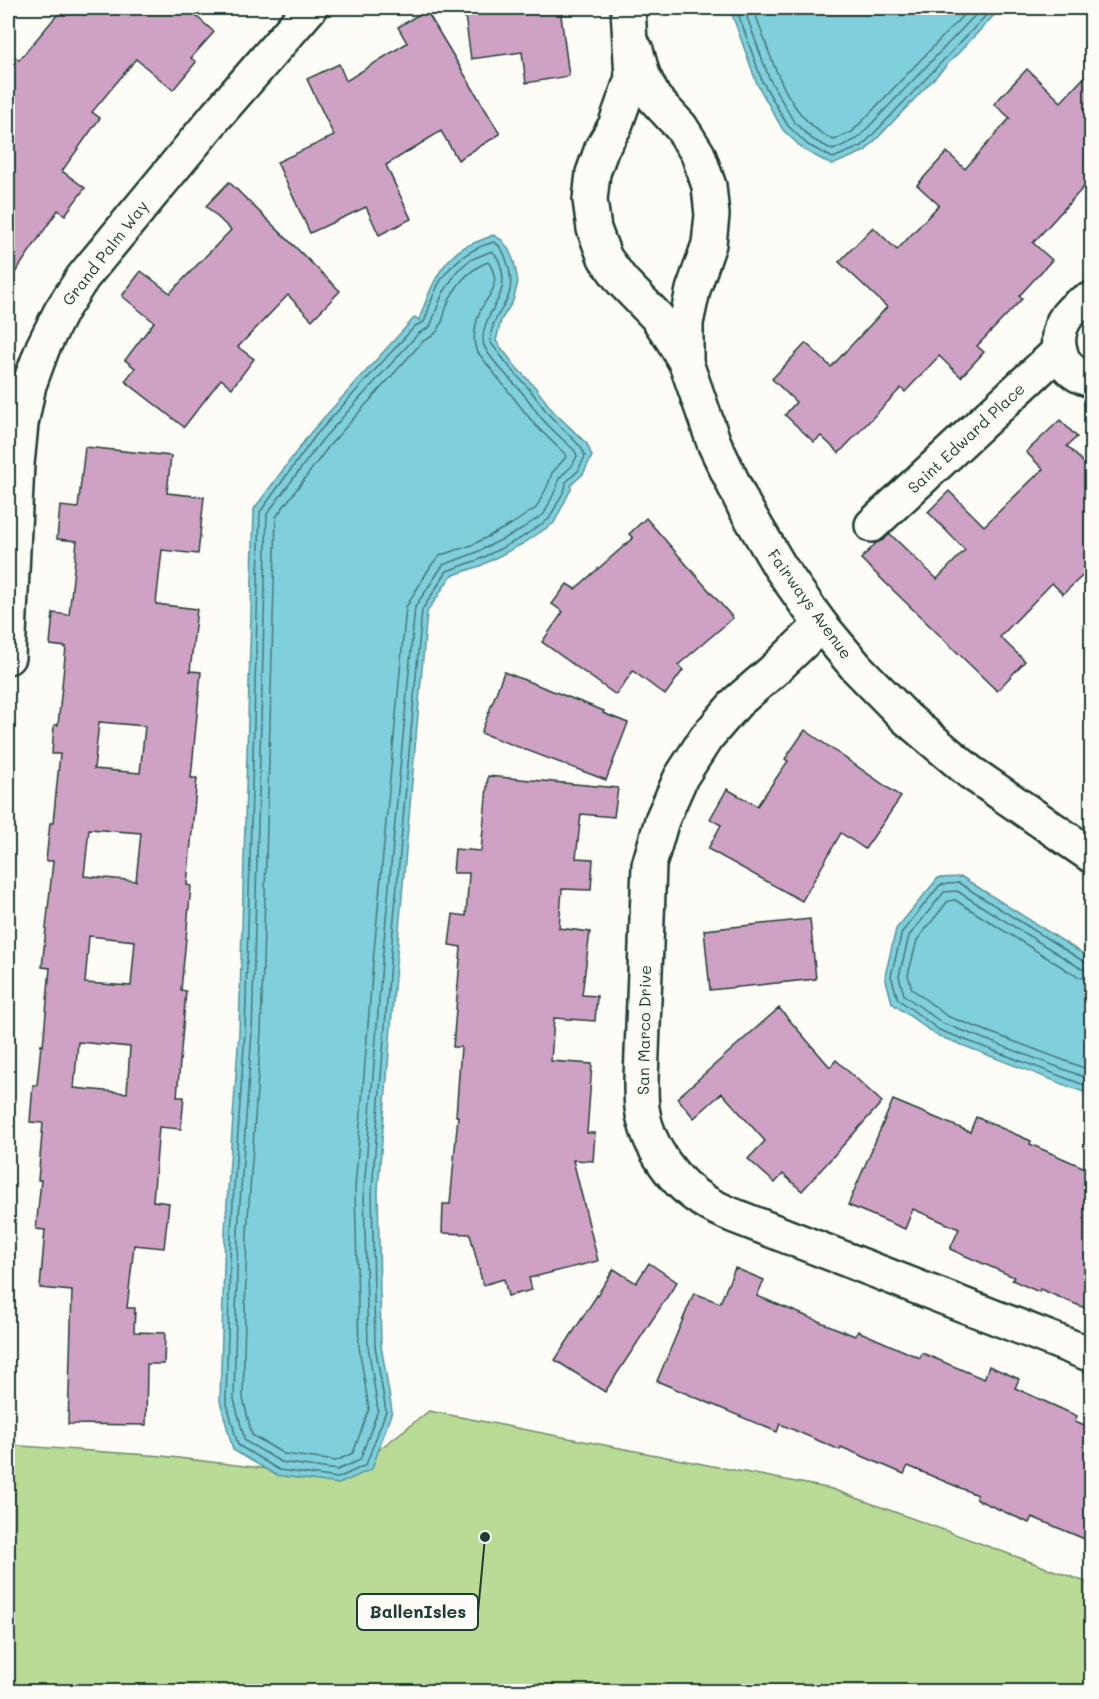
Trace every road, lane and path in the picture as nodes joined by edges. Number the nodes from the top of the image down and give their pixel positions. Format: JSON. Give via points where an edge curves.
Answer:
{"nodes":[{"id":1,"x":309,"y":8,"type":"edge"},
{"id":2,"x":629,"y":17,"type":"edge"},
{"id":3,"x":1092,"y":299,"type":"edge"},
{"id":4,"x":1059,"y":350,"type":"junction"},
{"id":5,"x":686,"y":363,"type":"junction"},
{"id":6,"x":1092,"y":380,"type":"edge"},
{"id":7,"x":872,"y":525,"type":"dead end"},
{"id":8,"x":821,"y":625,"type":"junction"},
{"id":9,"x":8,"y":657,"type":"edge"},
{"id":10,"x":1092,"y":856,"type":"edge"},
{"id":11,"x":1092,"y":1355,"type":"edge"}],
"edges":[{"from":1,"to":9,"type":"street","name":"Grand Palm Way","via":[[83,277],[43,347],[29,385],[21,424]]},
{"from":2,"to":5,"type":"street","name":"Fairways Avenue","via":[[643,75],[654,98],[681,127],[698,154],[709,186],[709,244],[686,323]]},
{"from":2,"to":5,"type":"street","name":"Fairways Avenue","via":[[632,78],[593,173],[590,200],[594,229],[605,258],[657,317]]},
{"from":3,"to":4,"type":"street","via":[[1070,310],[1062,322]]},
{"from":4,"to":6,"type":"street","via":[[1076,374]]},
{"from":4,"to":7,"type":"street","name":"Saint Edward Place"},
{"from":5,"to":8,"type":"street","name":"Fairways Avenue","via":[[714,443],[744,506]]},
{"from":8,"to":10,"type":"street","name":"Fairways Avenue","via":[[906,718],[970,772]]},
{"from":8,"to":11,"type":"street","name":"San Marco Drive","via":[[737,702],[706,738],[681,777],[662,820],[649,865],[641,1080],[642,1109],[650,1137],[664,1163],[706,1203]]}]}
